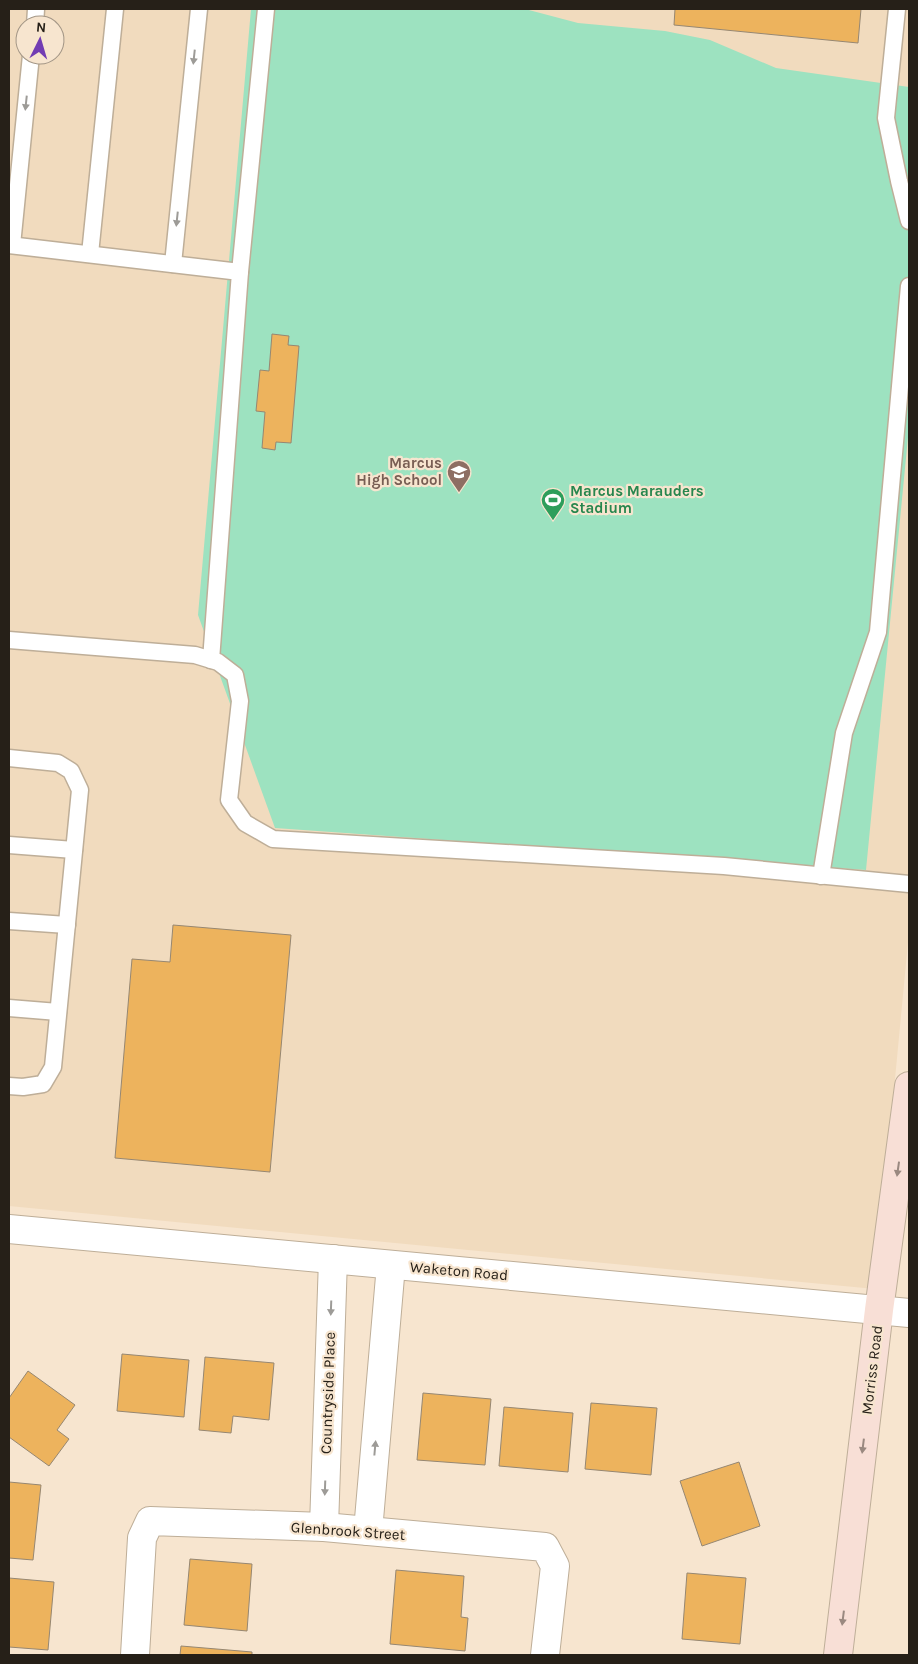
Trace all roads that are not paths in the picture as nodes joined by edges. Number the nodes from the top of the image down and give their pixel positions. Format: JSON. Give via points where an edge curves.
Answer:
{"nodes":[{"id":1,"x":115,"y":9,"type":"edge"},
{"id":2,"x":198,"y":9,"type":"edge"},
{"id":3,"x":266,"y":9,"type":"edge"},
{"id":4,"x":897,"y":9,"type":"edge"},
{"id":5,"x":31,"y":65,"type":"edge"},
{"id":6,"x":909,"y":220,"type":"edge"},
{"id":7,"x":10,"y":245,"type":"edge"},
{"id":8,"x":90,"y":254,"type":"junction"},
{"id":9,"x":172,"y":264,"type":"junction"},
{"id":10,"x":240,"y":272,"type":"junction"},
{"id":11,"x":909,"y":286,"type":"edge"},
{"id":12,"x":9,"y":640,"type":"edge"},
{"id":13,"x":211,"y":660,"type":"junction"},
{"id":14,"x":9,"y":758,"type":"edge"},
{"id":15,"x":9,"y":845,"type":"edge"},
{"id":16,"x":74,"y":850,"type":"junction"},
{"id":17,"x":821,"y":876,"type":"junction"},
{"id":18,"x":909,"y":884,"type":"edge"},
{"id":19,"x":9,"y":921,"type":"edge"},
{"id":20,"x":67,"y":925,"type":"junction"},
{"id":21,"x":9,"y":1008,"type":"edge"},
{"id":22,"x":58,"y":1012,"type":"junction"},
{"id":23,"x":9,"y":1086,"type":"edge"},
{"id":24,"x":909,"y":1086,"type":"edge"},
{"id":25,"x":9,"y":1229,"type":"edge"},
{"id":26,"x":333,"y":1259,"type":"junction"},
{"id":27,"x":391,"y":1265,"type":"junction"},
{"id":28,"x":879,"y":1310,"type":"junction"},
{"id":29,"x":909,"y":1313,"type":"edge"},
{"id":30,"x":324,"y":1527,"type":"junction"},
{"id":31,"x":368,"y":1531,"type":"junction"},
{"id":32,"x":135,"y":1655,"type":"edge"},
{"id":33,"x":545,"y":1655,"type":"edge"},
{"id":34,"x":838,"y":1655,"type":"edge"}],
"edges":[{"from":1,"to":8,"type":"lane"},
{"from":2,"to":9,"type":"lane","one_way":true},
{"from":3,"to":10,"type":"lane"},
{"from":4,"to":6,"type":"lane","via":[[886,118]]},
{"from":5,"to":7,"type":"lane","one_way":true},
{"from":7,"to":8,"type":"lane"},
{"from":8,"to":9,"type":"lane"},
{"from":9,"to":10,"type":"lane"},
{"from":10,"to":13,"type":"lane"},
{"from":11,"to":17,"type":"lane","via":[[878,632],[844,733]]},
{"from":12,"to":13,"type":"lane","via":[[195,655]]},
{"from":13,"to":17,"type":"lane","via":[[235,675],[240,701],[229,800],[245,823],[273,838],[724,866]]},
{"from":14,"to":16,"type":"lane","via":[[58,764],[71,771],[80,790]]},
{"from":15,"to":16,"type":"lane"},
{"from":16,"to":20,"type":"lane"},
{"from":17,"to":18,"type":"lane"},
{"from":19,"to":20,"type":"lane"},
{"from":20,"to":22,"type":"lane"},
{"from":21,"to":22,"type":"lane"},
{"from":22,"to":23,"type":"lane","via":[[53,1067],[43,1084]]},
{"from":24,"to":28,"type":"main road","name":"Morriss Road","one_way":true},
{"from":25,"to":26,"type":"street","name":"Waketon Road"},
{"from":26,"to":27,"type":"street","name":"Waketon Road"},
{"from":26,"to":30,"type":"street","name":"Countryside Place","one_way":true},
{"from":27,"to":28,"type":"street","name":"Waketon Road"},
{"from":31,"to":27,"type":"street","one_way":true},
{"from":28,"to":29,"type":"street","name":"Waketon Road"},
{"from":28,"to":34,"type":"main road","name":"Morriss Road","one_way":true},
{"from":30,"to":31,"type":"street","name":"Glenbrook Street"},
{"from":30,"to":32,"type":"street","name":"Glenbrook Street","via":[[150,1521],[142,1538]]},
{"from":31,"to":33,"type":"street","name":"Glenbrook Street","via":[[545,1547],[555,1566]]}]}
